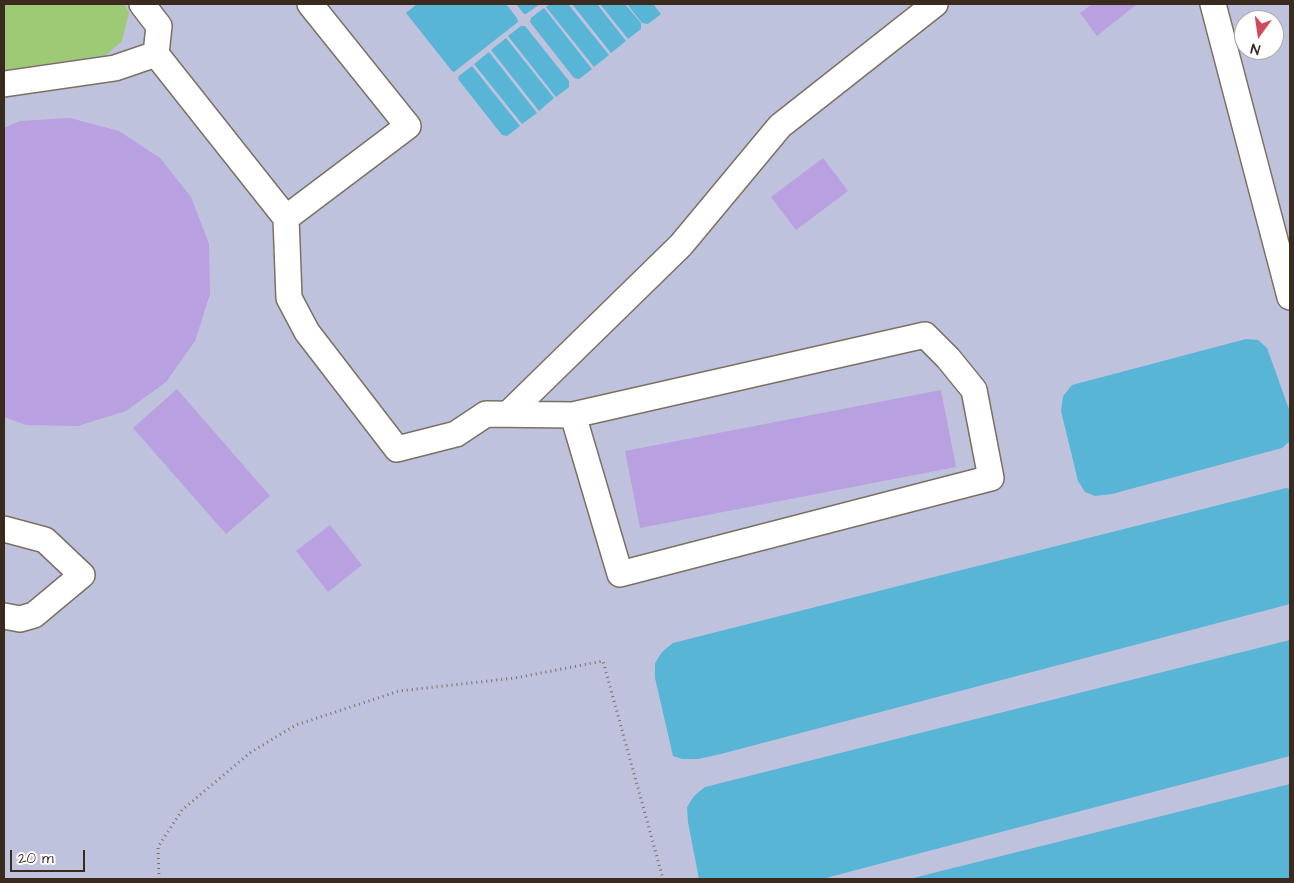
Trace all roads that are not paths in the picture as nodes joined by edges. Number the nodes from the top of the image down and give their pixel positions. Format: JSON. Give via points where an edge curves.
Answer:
{"nodes":[{"id":1,"x":142,"y":4,"type":"edge"},
{"id":2,"x":310,"y":4,"type":"edge"},
{"id":3,"x":935,"y":4,"type":"edge"},
{"id":4,"x":1213,"y":4,"type":"edge"},
{"id":5,"x":156,"y":54,"type":"junction"},
{"id":6,"x":4,"y":84,"type":"edge"},
{"id":7,"x":286,"y":218,"type":"junction"},
{"id":8,"x":1290,"y":297,"type":"edge"},
{"id":9,"x":508,"y":414,"type":"junction"},
{"id":10,"x":574,"y":415,"type":"junction"},
{"id":11,"x":4,"y":529,"type":"edge"},
{"id":12,"x":4,"y":616,"type":"edge"}],
"edges":[{"from":1,"to":5,"type":"lane","via":[[159,26]]},
{"from":2,"to":7,"type":"lane","via":[[408,126]]},
{"from":3,"to":9,"type":"lane","via":[[780,126],[681,245]]},
{"from":4,"to":8,"type":"lane"},
{"from":5,"to":6,"type":"lane","via":[[115,68]]},
{"from":5,"to":7,"type":"lane"},
{"from":7,"to":9,"type":"lane","via":[[289,298],[307,332],[397,449],[456,434],[486,414]]},
{"from":9,"to":10,"type":"lane"},
{"from":10,"to":10,"type":"lane","via":[[925,335],[974,390],[991,478],[620,574]]},
{"from":11,"to":12,"type":"lane","via":[[44,540],[82,574],[34,615],[20,619]]}]}
